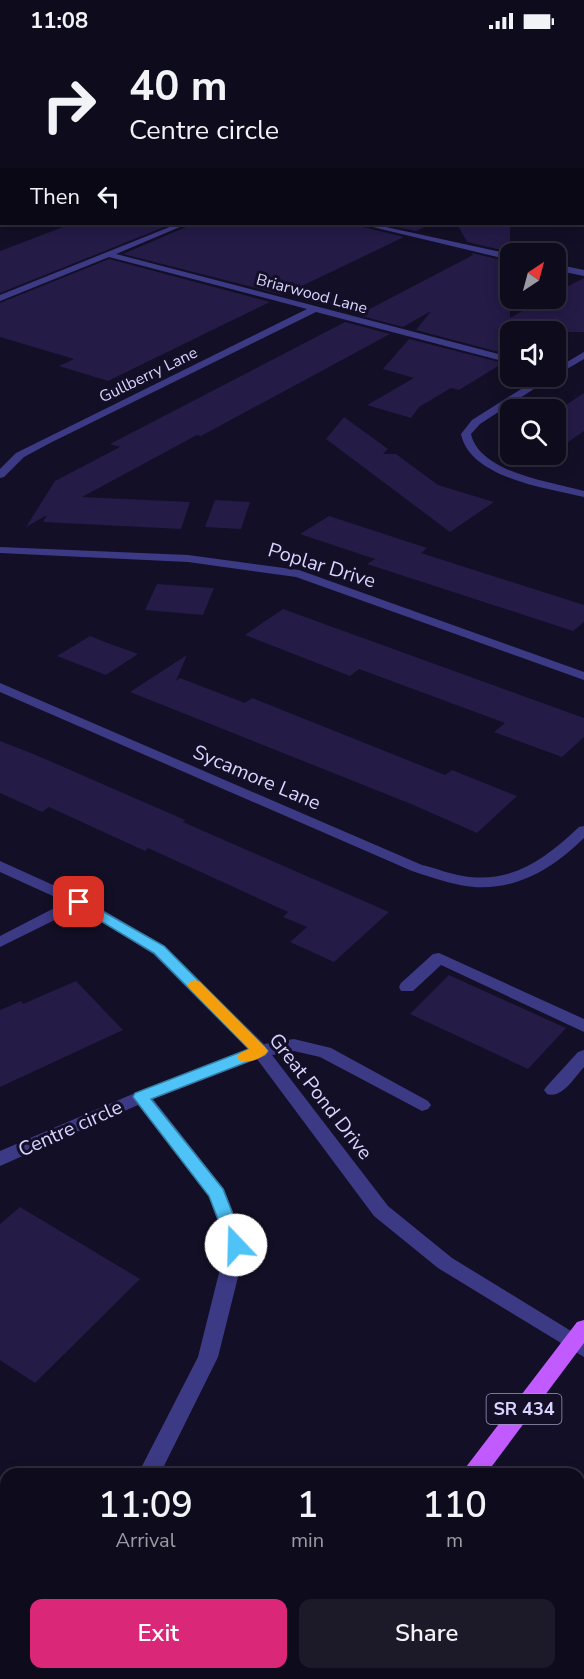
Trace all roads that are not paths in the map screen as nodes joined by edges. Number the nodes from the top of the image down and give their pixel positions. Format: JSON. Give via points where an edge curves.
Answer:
{"nodes":[{"id":1,"x":180,"y":225,"type":"edge"},
{"id":2,"x":369,"y":225,"type":"edge"},
{"id":3,"x":107,"y":254,"type":"junction"},
{"id":4,"x":500,"y":254,"type":"edge"},
{"id":5,"x":566,"y":269,"type":"edge"},
{"id":6,"x":584,"y":273,"type":"edge"},
{"id":7,"x":0,"y":298,"type":"edge"},
{"id":8,"x":314,"y":309,"type":"junction"},
{"id":9,"x":584,"y":355,"type":"edge"},
{"id":10,"x":500,"y":357,"type":"edge"},
{"id":11,"x":566,"y":366,"type":"edge"},
{"id":12,"x":532,"y":387,"type":"edge"},
{"id":13,"x":0,"y":475,"type":"edge"},
{"id":14,"x":584,"y":494,"type":"edge"},
{"id":15,"x":0,"y":550,"type":"edge"},
{"id":16,"x":584,"y":676,"type":"edge"},
{"id":17,"x":0,"y":687,"type":"edge"},
{"id":18,"x":584,"y":830,"type":"edge"},
{"id":19,"x":0,"y":866,"type":"edge"},
{"id":20,"x":79,"y":902,"type":"junction"},
{"id":21,"x":0,"y":942,"type":"edge"},
{"id":22,"x":407,"y":987,"type":"dead end"},
{"id":23,"x":584,"y":1026,"type":"edge"},
{"id":24,"x":260,"y":1051,"type":"junction"},
{"id":25,"x":584,"y":1056,"type":"edge"},
{"id":26,"x":553,"y":1090,"type":"dead end"},
{"id":27,"x":141,"y":1097,"type":"junction"},
{"id":28,"x":422,"y":1105,"type":"dead end"},
{"id":29,"x":0,"y":1159,"type":"edge"},
{"id":30,"x":580,"y":1340,"type":"edge"},
{"id":31,"x":152,"y":1468,"type":"edge"},
{"id":32,"x":479,"y":1468,"type":"edge"}],
"edges":[{"from":1,"to":3,"type":"street"},
{"from":2,"to":4,"type":"street"},
{"from":3,"to":7,"type":"street"},
{"from":3,"to":8,"type":"street","name":"Briarwood Lane"},
{"from":5,"to":6,"type":"street"},
{"from":8,"to":10,"type":"street","name":"Briarwood Lane"},
{"from":8,"to":13,"type":"street","name":"Gullberry Lane","via":[[46,441],[20,455]]},
{"from":9,"to":11,"type":"street"},
{"from":12,"to":14,"type":"street","via":[[476,422],[466,434],[470,448],[483,462],[499,469]]},
{"from":15,"to":16,"type":"street","name":"Poplar Drive","via":[[190,558],[299,574]]},
{"from":17,"to":18,"type":"street","name":"Sycamore Lane","via":[[417,868],[469,882],[504,882],[534,872]]},
{"from":19,"to":20,"type":"street","name":"Great Pond Drive"},
{"from":20,"to":21,"type":"street"},
{"from":20,"to":24,"type":"street","name":"Great Pond Drive","via":[[159,950]]},
{"from":22,"to":23,"type":"street","via":[[439,958]]},
{"from":24,"to":27,"type":"street","name":"Centre circle"},
{"from":24,"to":28,"type":"street","name":"Centre circle","via":[[294,1045],[325,1052]]},
{"from":24,"to":30,"type":"street","name":"Great Pond Drive","via":[[381,1211],[445,1263]]},
{"from":25,"to":26,"type":"street"},
{"from":27,"to":29,"type":"street","name":"Centre circle"},
{"from":27,"to":31,"type":"street","name":"Centre circle","via":[[217,1194],[236,1245],[208,1357]]},
{"from":30,"to":32,"type":"main road","number":"SR 434"}]}
